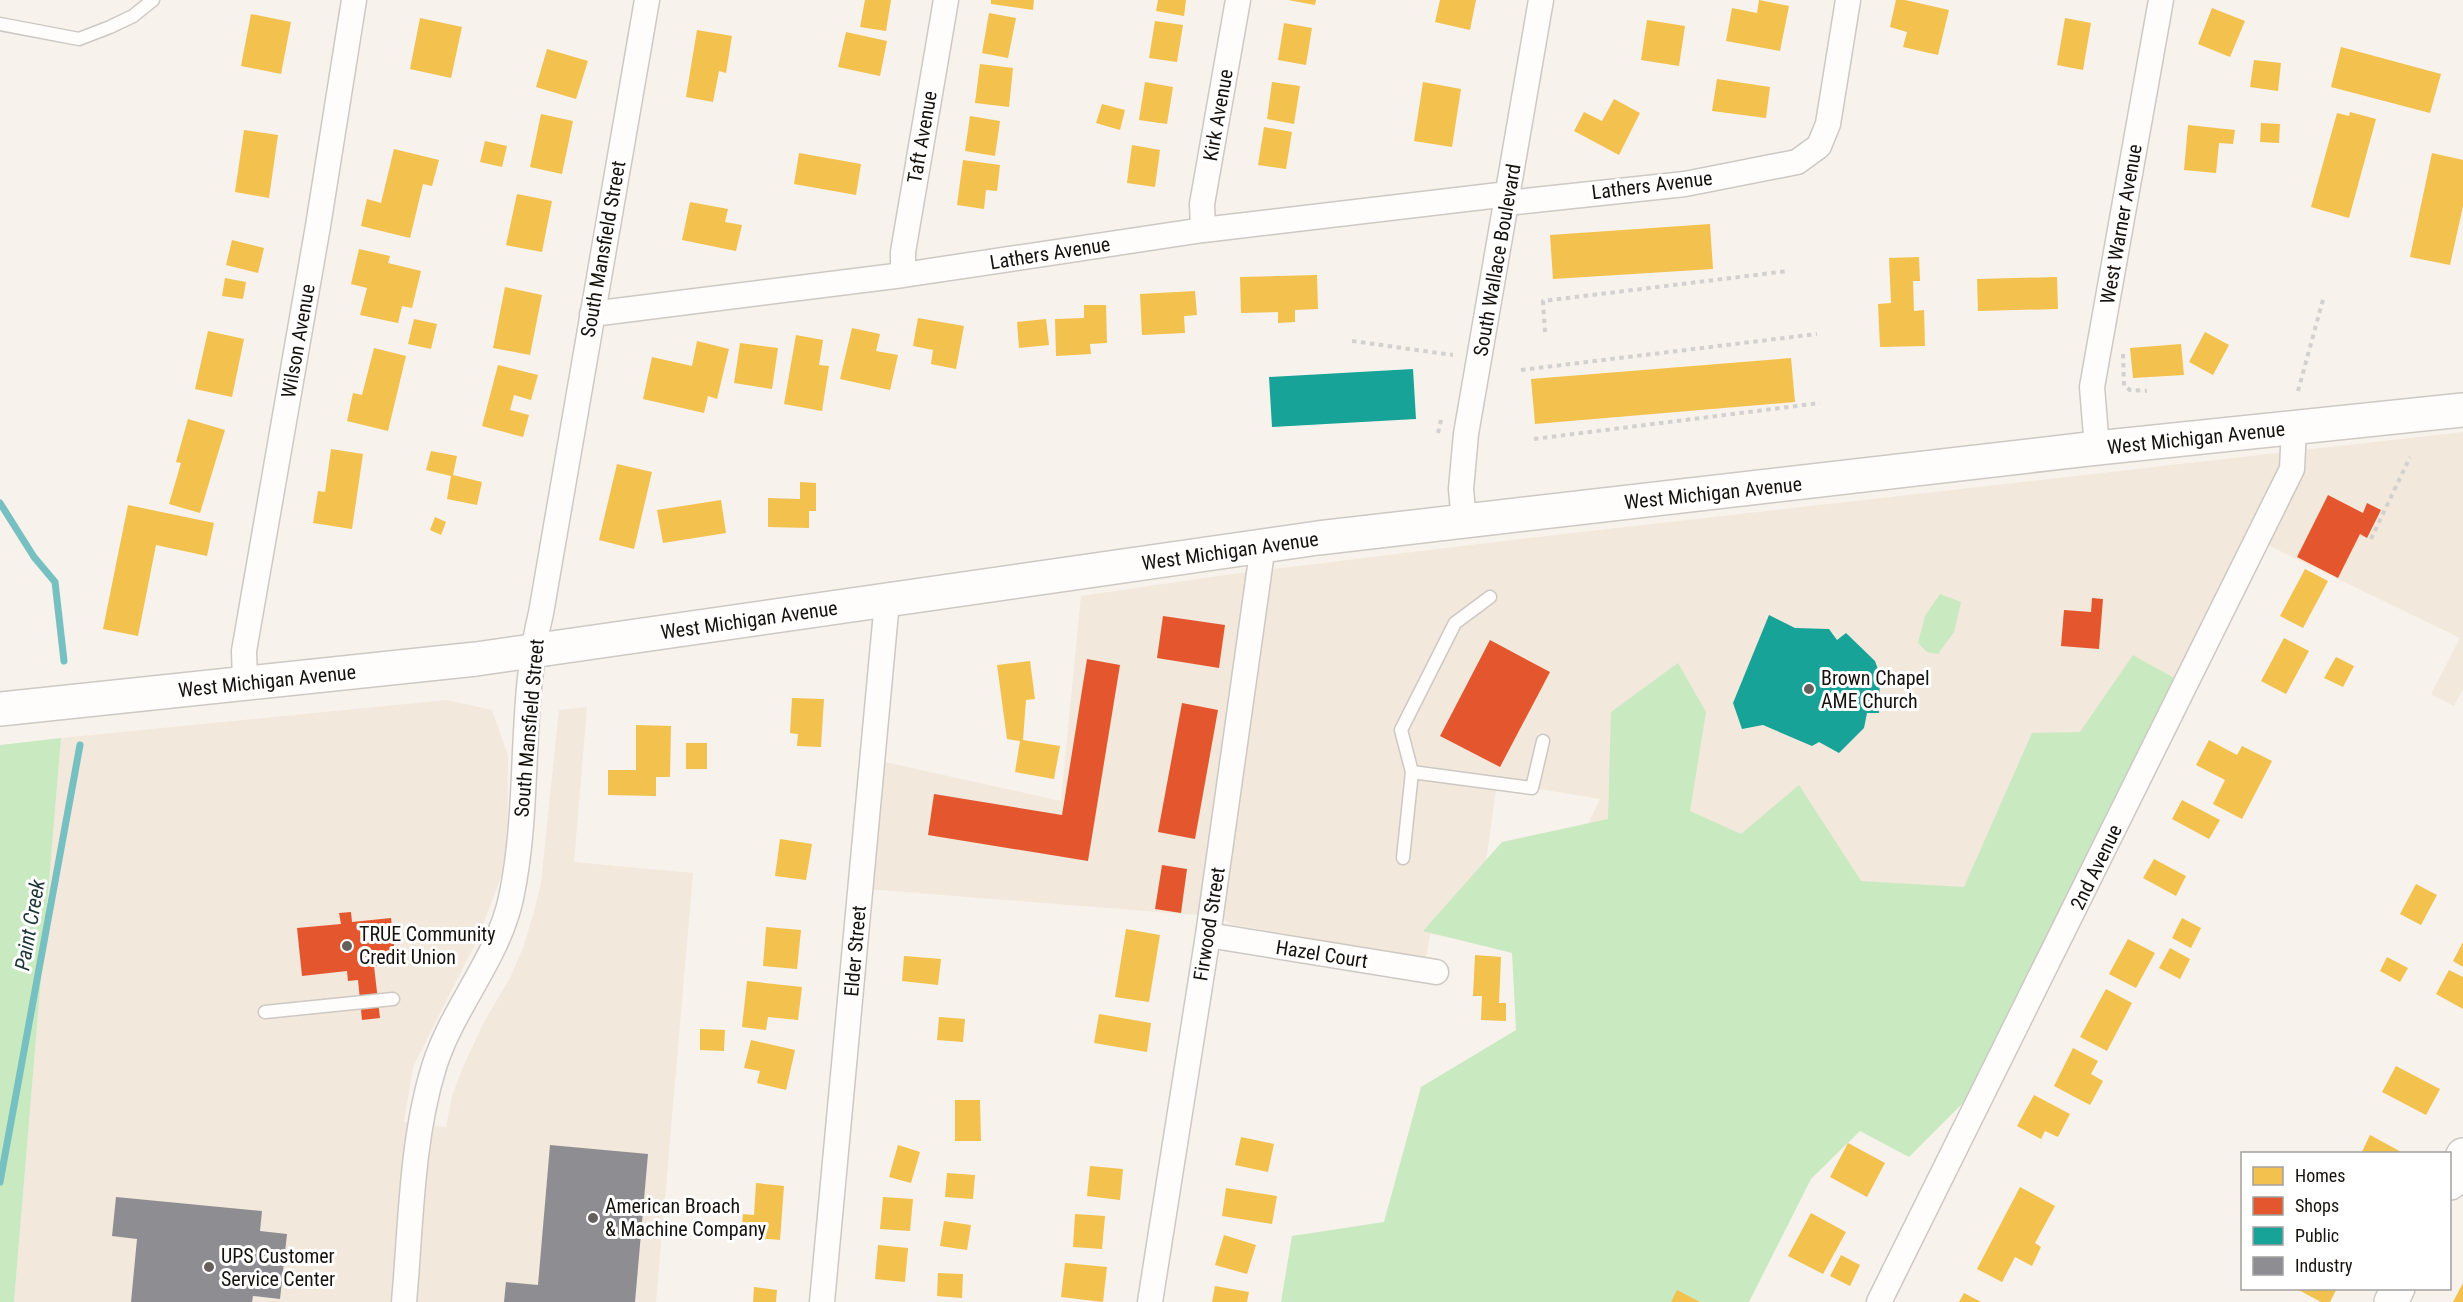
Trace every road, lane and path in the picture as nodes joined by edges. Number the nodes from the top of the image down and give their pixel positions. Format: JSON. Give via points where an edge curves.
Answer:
{"nodes":[{"id":1,"x":153,"y":0,"type":"edge"},
{"id":2,"x":354,"y":0,"type":"edge"},
{"id":3,"x":647,"y":0,"type":"edge"},
{"id":4,"x":946,"y":0,"type":"edge"},
{"id":5,"x":1238,"y":0,"type":"edge"},
{"id":6,"x":1542,"y":0,"type":"edge"},
{"id":7,"x":1848,"y":0,"type":"edge"},
{"id":8,"x":2161,"y":0,"type":"edge"},
{"id":9,"x":0,"y":24,"type":"edge"},
{"id":10,"x":1508,"y":198,"type":"junction"},
{"id":11,"x":1203,"y":230,"type":"junction"},
{"id":12,"x":1788,"y":271,"type":"dead end"},
{"id":13,"x":903,"y":275,"type":"junction"},
{"id":14,"x":2324,"y":296,"type":"dead end"},
{"id":15,"x":592,"y":314,"type":"junction"},
{"id":16,"x":1545,"y":332,"type":"dead end"},
{"id":17,"x":1817,"y":334,"type":"dead end"},
{"id":18,"x":1352,"y":341,"type":"dead end"},
{"id":19,"x":2123,"y":351,"type":"dead end"},
{"id":20,"x":1453,"y":355,"type":"dead end"},
{"id":21,"x":1521,"y":370,"type":"dead end"},
{"id":22,"x":2147,"y":391,"type":"dead end"},
{"id":23,"x":2298,"y":391,"type":"dead end"},
{"id":24,"x":1820,"y":403,"type":"dead end"},
{"id":25,"x":2463,"y":410,"type":"edge"},
{"id":26,"x":1442,"y":416,"type":"dead end"},
{"id":27,"x":2294,"y":428,"type":"junction"},
{"id":28,"x":1438,"y":433,"type":"dead end"},
{"id":29,"x":1534,"y":439,"type":"dead end"},
{"id":30,"x":2097,"y":448,"type":"junction"},
{"id":31,"x":2410,"y":457,"type":"dead end"},
{"id":32,"x":1464,"y":521,"type":"junction"},
{"id":33,"x":2371,"y":539,"type":"dead end"},
{"id":34,"x":1263,"y":545,"type":"junction"},
{"id":35,"x":1490,"y":597,"type":"dead end"},
{"id":36,"x":887,"y":601,"type":"junction"},
{"id":37,"x":532,"y":649,"type":"junction"},
{"id":38,"x":245,"y":682,"type":"junction"},
{"id":39,"x":0,"y":710,"type":"edge"},
{"id":40,"x":1543,"y":741,"type":"dead end"},
{"id":41,"x":1412,"y":772,"type":"junction"},
{"id":42,"x":1402,"y":858,"type":"dead end"},
{"id":43,"x":1208,"y":935,"type":"junction"},
{"id":44,"x":1436,"y":972,"type":"dead end"},
{"id":45,"x":393,"y":999,"type":"dead end"},
{"id":46,"x":265,"y":1012,"type":"dead end"},
{"id":47,"x":2463,"y":1155,"type":"edge"},
{"id":48,"x":2451,"y":1181,"type":"edge"},
{"id":49,"x":404,"y":1302,"type":"edge"},
{"id":50,"x":822,"y":1302,"type":"edge"},
{"id":51,"x":1150,"y":1302,"type":"edge"},
{"id":52,"x":1879,"y":1302,"type":"edge"}],
"edges":[{"from":1,"to":9,"type":"lane","via":[[133,16],[79,39]]},
{"from":2,"to":38,"type":"street","name":"Wilson Avenue","via":[[244,651]]},
{"from":3,"to":15,"type":"street","name":"South Mansfield Street"},
{"from":4,"to":13,"type":"street","name":"Taft Avenue","via":[[903,252]]},
{"from":5,"to":11,"type":"street","name":"Kirk Avenue","via":[[1202,204]]},
{"from":6,"to":10,"type":"street","name":"South Wallace Boulevard"},
{"from":7,"to":10,"type":"street","name":"Lathers Avenue","via":[[1828,124],[1819,146],[1797,162],[1685,184]]},
{"from":8,"to":30,"type":"street","name":"West Warner Avenue","via":[[2092,387]]},
{"from":10,"to":11,"type":"street","name":"Lathers Avenue"},
{"from":10,"to":32,"type":"street","name":"South Wallace Boulevard","via":[[1466,434],[1461,489]]},
{"from":11,"to":13,"type":"street","name":"Lathers Avenue"},
{"from":12,"to":16,"type":"path","via":[[1543,301]]},
{"from":13,"to":15,"type":"street","name":"Lathers Avenue"},
{"from":14,"to":23,"type":"path"},
{"from":15,"to":37,"type":"street","name":"South Mansfield Street"},
{"from":17,"to":21,"type":"path"},
{"from":18,"to":20,"type":"path"},
{"from":19,"to":22,"type":"path","via":[[2124,386]]},
{"from":24,"to":29,"type":"path"},
{"from":25,"to":27,"type":"main road","name":"West Michigan Avenue"},
{"from":26,"to":28,"type":"path"},
{"from":27,"to":30,"type":"main road","name":"West Michigan Avenue"},
{"from":27,"to":52,"type":"street","name":"2nd Avenue","via":[[2292,469]]},
{"from":30,"to":32,"type":"main road","name":"West Michigan Avenue"},
{"from":31,"to":33,"type":"path"},
{"from":32,"to":34,"type":"main road","name":"West Michigan Avenue"},
{"from":34,"to":36,"type":"main road","name":"West Michigan Avenue"},
{"from":34,"to":43,"type":"street","name":"Firwood Street"},
{"from":35,"to":41,"type":"lane","via":[[1455,623],[1401,730]]},
{"from":36,"to":37,"type":"main road","name":"West Michigan Avenue"},
{"from":36,"to":50,"type":"street","name":"Elder Street"},
{"from":37,"to":38,"type":"main road","name":"West Michigan Avenue","via":[[476,659]]},
{"from":37,"to":49,"type":"street","name":"South Mansfield Street","via":[[519,854],[511,901],[496,941],[446,1035],[434,1067],[423,1110]]},
{"from":38,"to":39,"type":"main road","name":"West Michigan Avenue"},
{"from":40,"to":41,"type":"lane","via":[[1532,788]]},
{"from":41,"to":42,"type":"lane"},
{"from":43,"to":44,"type":"street","name":"Hazel Court"},
{"from":43,"to":51,"type":"street","name":"Firwood Street"},
{"from":45,"to":46,"type":"lane"},
{"from":47,"to":48,"type":"main road"}]}
